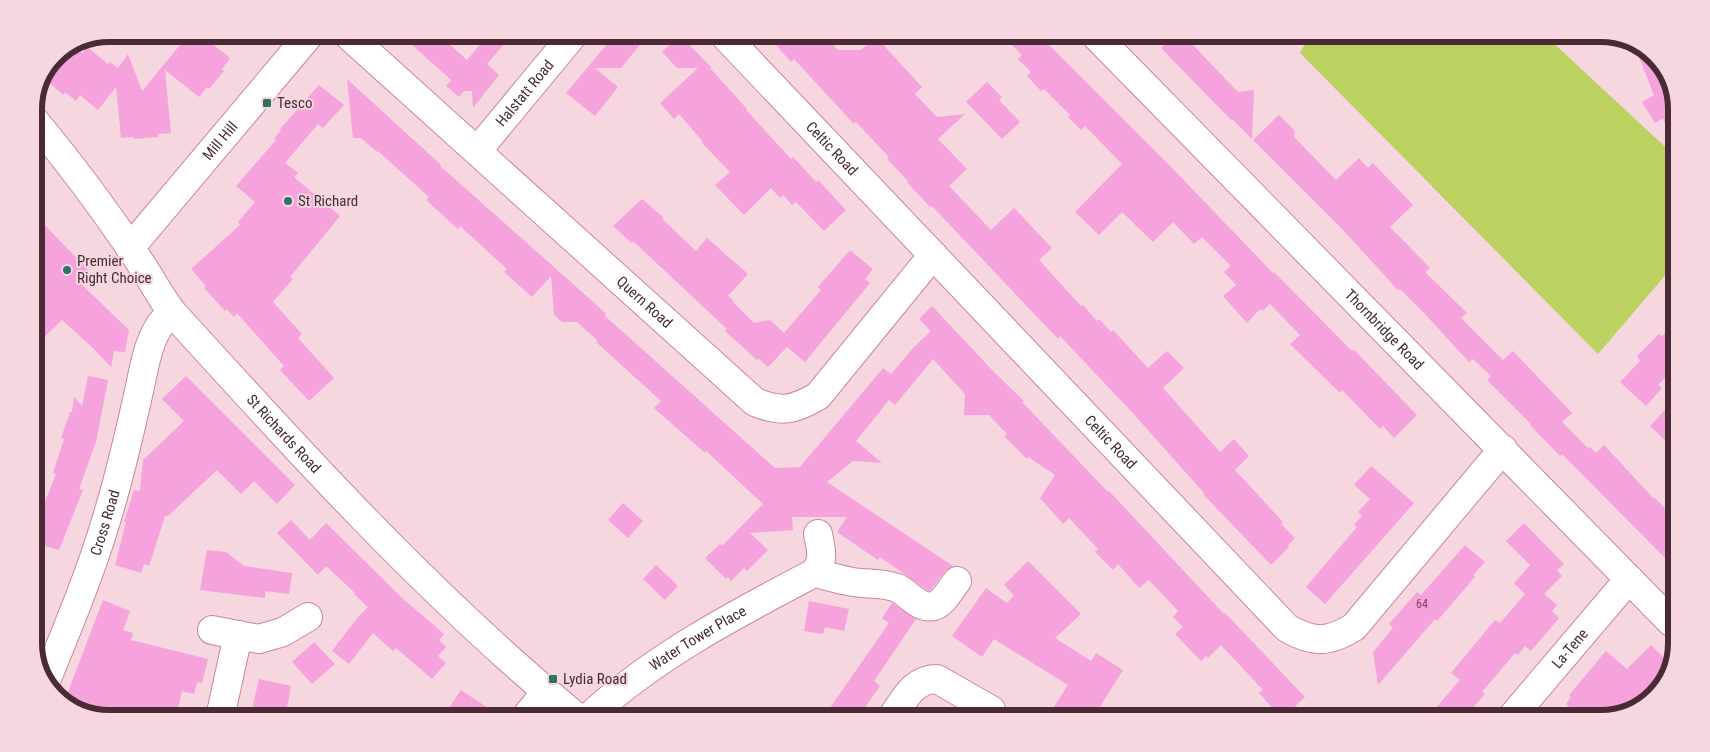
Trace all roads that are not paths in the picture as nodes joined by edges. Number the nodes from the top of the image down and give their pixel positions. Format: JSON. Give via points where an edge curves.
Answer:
{"nodes":[{"id":1,"x":302,"y":43,"type":"edge"},
{"id":2,"x":357,"y":43,"type":"edge"},
{"id":3,"x":567,"y":43,"type":"edge"},
{"id":4,"x":732,"y":43,"type":"edge"},
{"id":5,"x":1103,"y":43,"type":"edge"},
{"id":6,"x":43,"y":130,"type":"edge"},
{"id":7,"x":477,"y":151,"type":"junction"},
{"id":8,"x":130,"y":248,"type":"junction"},
{"id":9,"x":933,"y":255,"type":"junction"},
{"id":10,"x":179,"y":320,"type":"junction"},
{"id":11,"x":1503,"y":449,"type":"junction"},
{"id":12,"x":818,"y":534,"type":"dead end"},
{"id":13,"x":814,"y":573,"type":"junction"},
{"id":14,"x":1629,"y":579,"type":"junction"},
{"id":15,"x":957,"y":581,"type":"dead end"},
{"id":16,"x":308,"y":617,"type":"dead end"},
{"id":17,"x":1668,"y":619,"type":"edge"},
{"id":18,"x":212,"y":630,"type":"dead end"},
{"id":19,"x":238,"y":635,"type":"junction"},
{"id":20,"x":50,"y":672,"type":"edge"},
{"id":21,"x":546,"y":692,"type":"junction"},
{"id":22,"x":221,"y":710,"type":"edge"},
{"id":23,"x":531,"y":710,"type":"edge"},
{"id":24,"x":568,"y":710,"type":"edge"},
{"id":25,"x":596,"y":710,"type":"edge"},
{"id":26,"x":897,"y":710,"type":"edge"},
{"id":27,"x":991,"y":710,"type":"dead end"},
{"id":28,"x":1518,"y":710,"type":"edge"}],
"edges":[{"from":1,"to":8,"type":"street","name":"Mill Hill"},
{"from":2,"to":7,"type":"street","name":"Quern Road"},
{"from":3,"to":7,"type":"street","name":"Halstatt Road"},
{"from":4,"to":9,"type":"street","name":"Celtic Road"},
{"from":5,"to":11,"type":"street","name":"Thornbridge Road"},
{"from":6,"to":8,"type":"street","name":"St Richards Road"},
{"from":7,"to":9,"type":"street","name":"Quern Road","via":[[755,402],[770,408],[787,410],[802,406],[818,396]]},
{"from":8,"to":10,"type":"street","name":"St Richards Road"},
{"from":9,"to":11,"type":"street","name":"Celtic Road","via":[[1287,628],[1303,637],[1319,640],[1337,636],[1354,627]]},
{"from":10,"to":20,"type":"street","name":"Cross Road","via":[[162,320],[146,358],[105,526]]},
{"from":10,"to":21,"type":"street","name":"St Richards Road","via":[[386,542],[459,615]]},
{"from":11,"to":14,"type":"street","name":"Thornbridge Road"},
{"from":12,"to":13,"type":"street","via":[[821,564]]},
{"from":13,"to":15,"type":"street","via":[[898,588],[927,606],[940,602]]},
{"from":13,"to":25,"type":"street","name":"Water Tower Place","via":[[746,608],[657,661]]},
{"from":14,"to":17,"type":"street","name":"Thornbridge Road"},
{"from":14,"to":28,"type":"street","name":"La-Tene"},
{"from":16,"to":19,"type":"street","via":[[283,632],[259,639]]},
{"from":18,"to":19,"type":"street"},
{"from":19,"to":22,"type":"street"},
{"from":21,"to":23,"type":"street"},
{"from":21,"to":24,"type":"street","name":"St Richards Road"},
{"from":26,"to":27,"type":"street","via":[[913,687],[928,679],[937,679]]}]}
